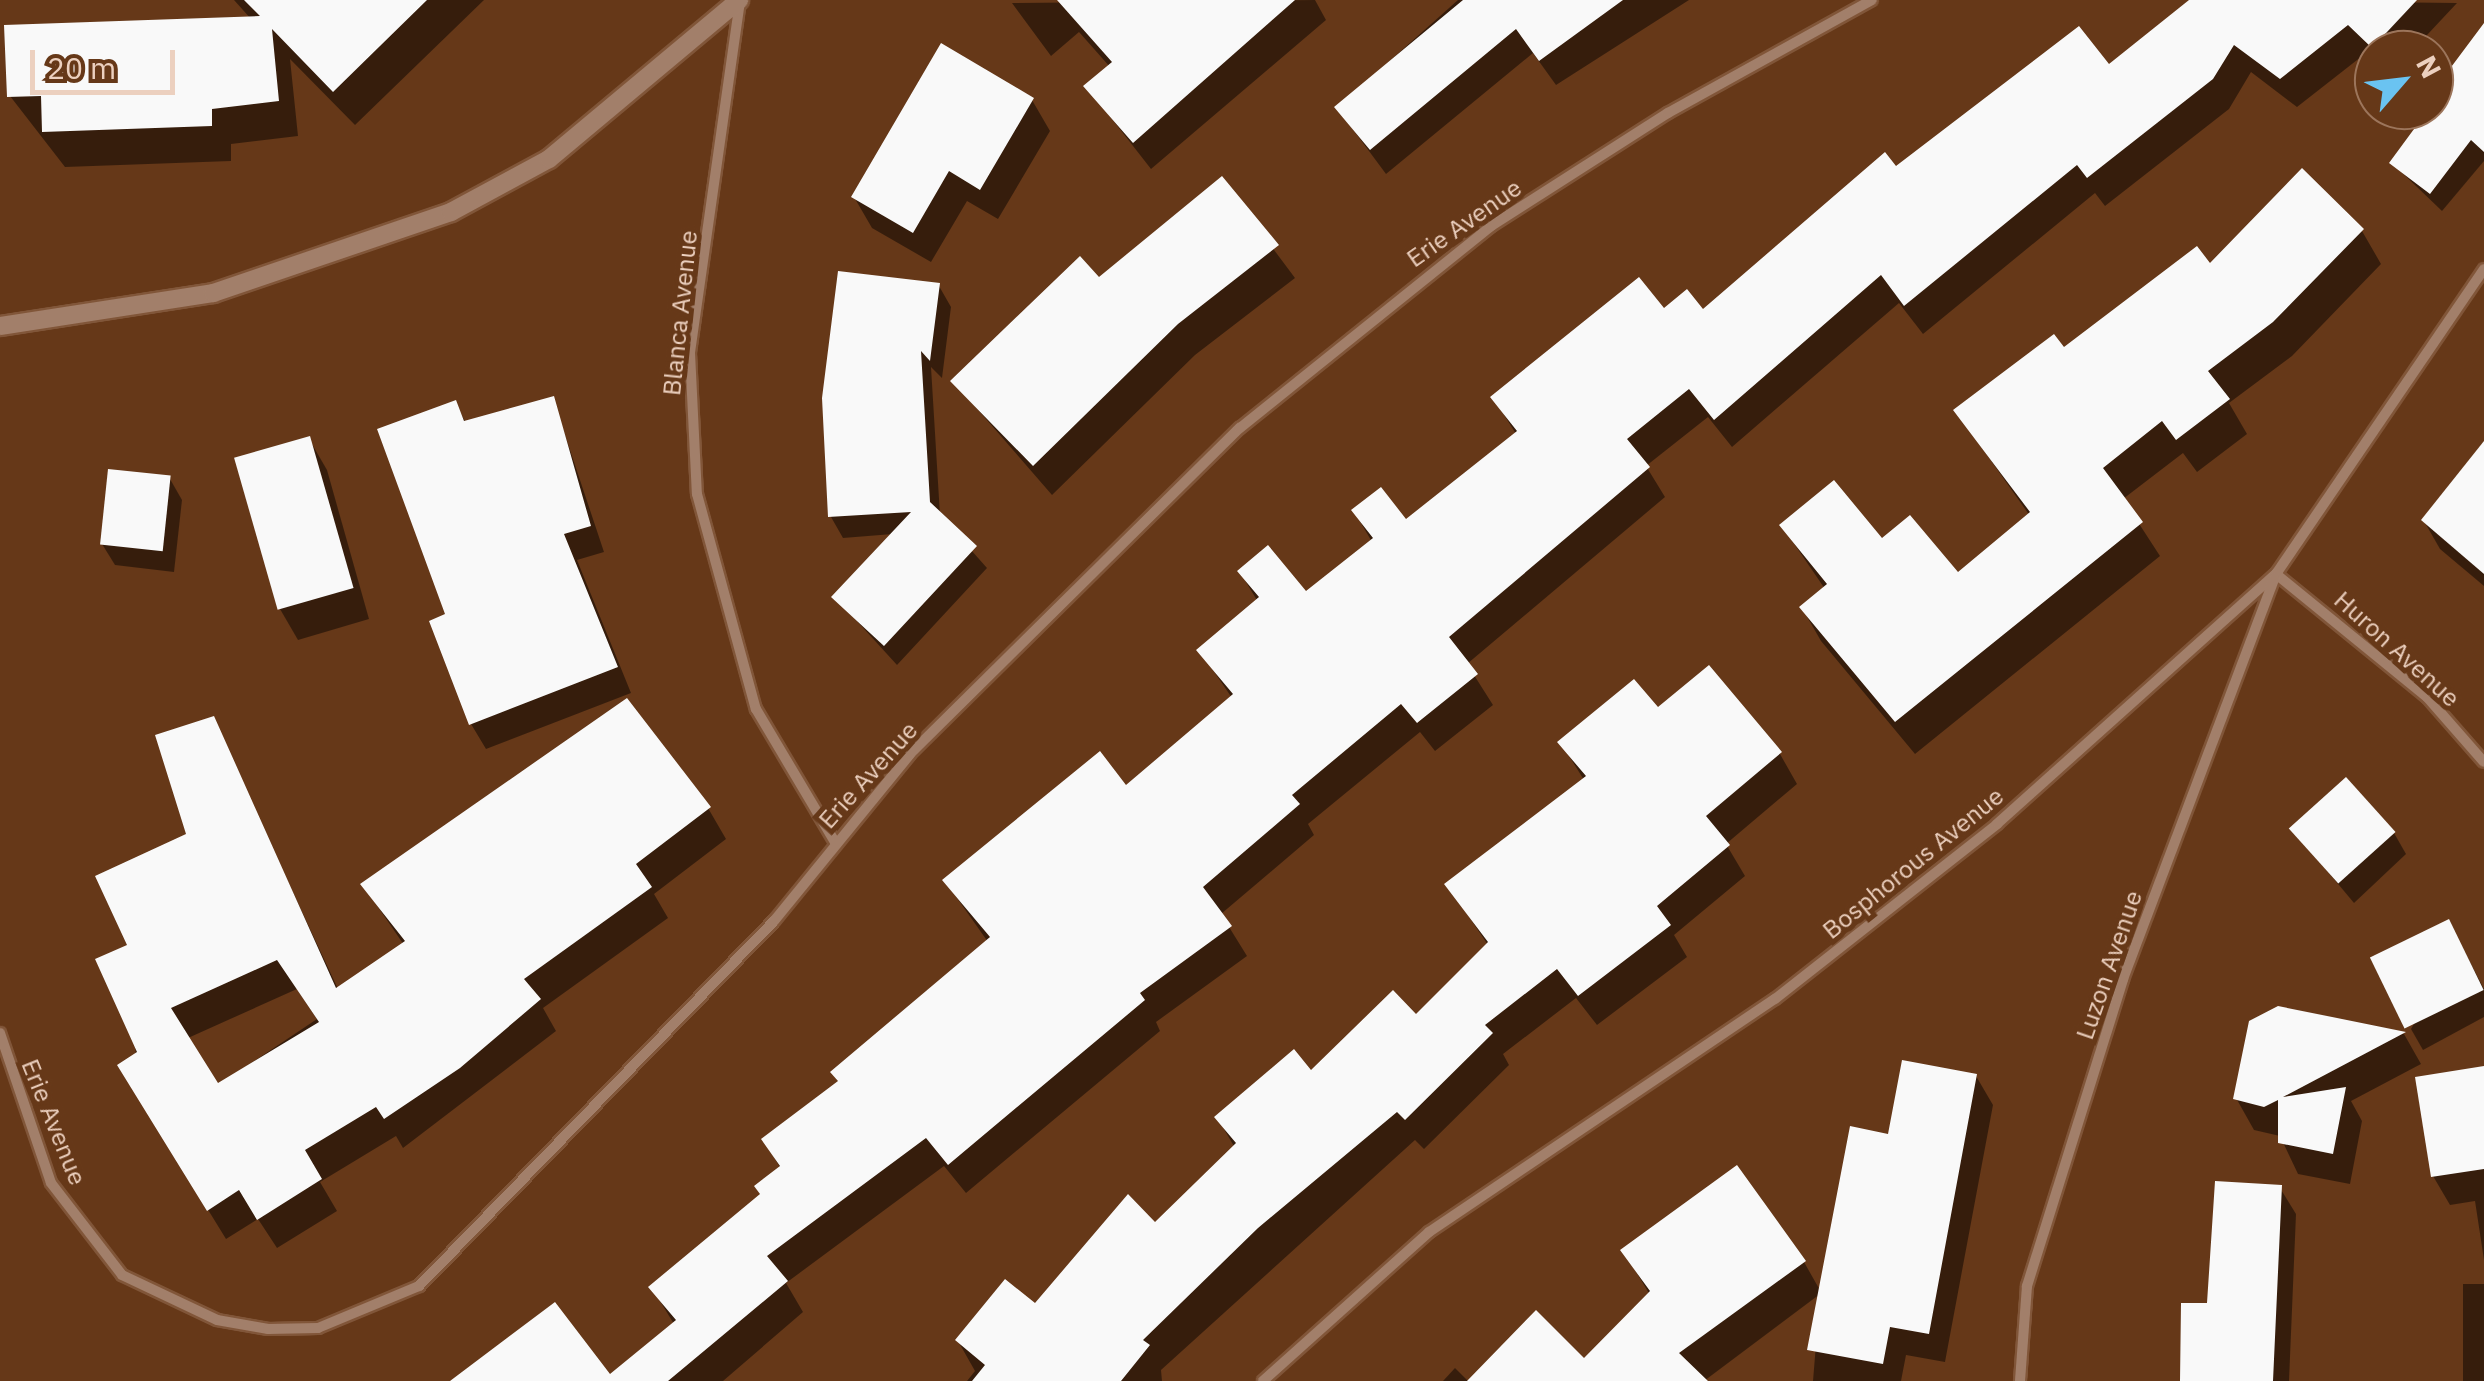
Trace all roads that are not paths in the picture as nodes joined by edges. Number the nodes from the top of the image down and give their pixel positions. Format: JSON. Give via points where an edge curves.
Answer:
{"nodes":[{"id":1,"x":739,"y":0,"type":"edge"},
{"id":2,"x":1872,"y":0,"type":"edge"},
{"id":3,"x":2484,"y":269,"type":"edge"},
{"id":4,"x":0,"y":326,"type":"edge"},
{"id":5,"x":2276,"y":574,"type":"junction"},
{"id":6,"x":2484,"y":762,"type":"edge"},
{"id":7,"x":835,"y":842,"type":"junction"},
{"id":8,"x":0,"y":1033,"type":"edge"},
{"id":9,"x":1264,"y":1381,"type":"edge"},
{"id":10,"x":2020,"y":1381,"type":"edge"}],
"edges":[{"from":1,"to":4,"type":"street","via":[[549,159],[451,212],[213,293]]},
{"from":1,"to":7,"type":"street","name":"Blanca Avenue","via":[[690,352],[697,494],[756,709]]},
{"from":2,"to":7,"type":"street","name":"Erie Avenue","via":[[1490,226],[1322,356],[1158,503]]},
{"from":3,"to":5,"type":"street","name":"Bosphorous Avenue"},
{"from":5,"to":6,"type":"street","name":"Huron Avenue","via":[[2427,697]]},
{"from":5,"to":9,"type":"street","name":"Bosphorous Avenue","via":[[1997,824],[1774,999],[1429,1232]]},
{"from":5,"to":10,"type":"street","name":"Luzon Avenue","via":[[2123,979],[2027,1286]]},
{"from":7,"to":8,"type":"street","name":"Erie Avenue","via":[[774,920],[419,1286],[318,1328],[218,1320],[122,1275],[51,1183]]}]}
